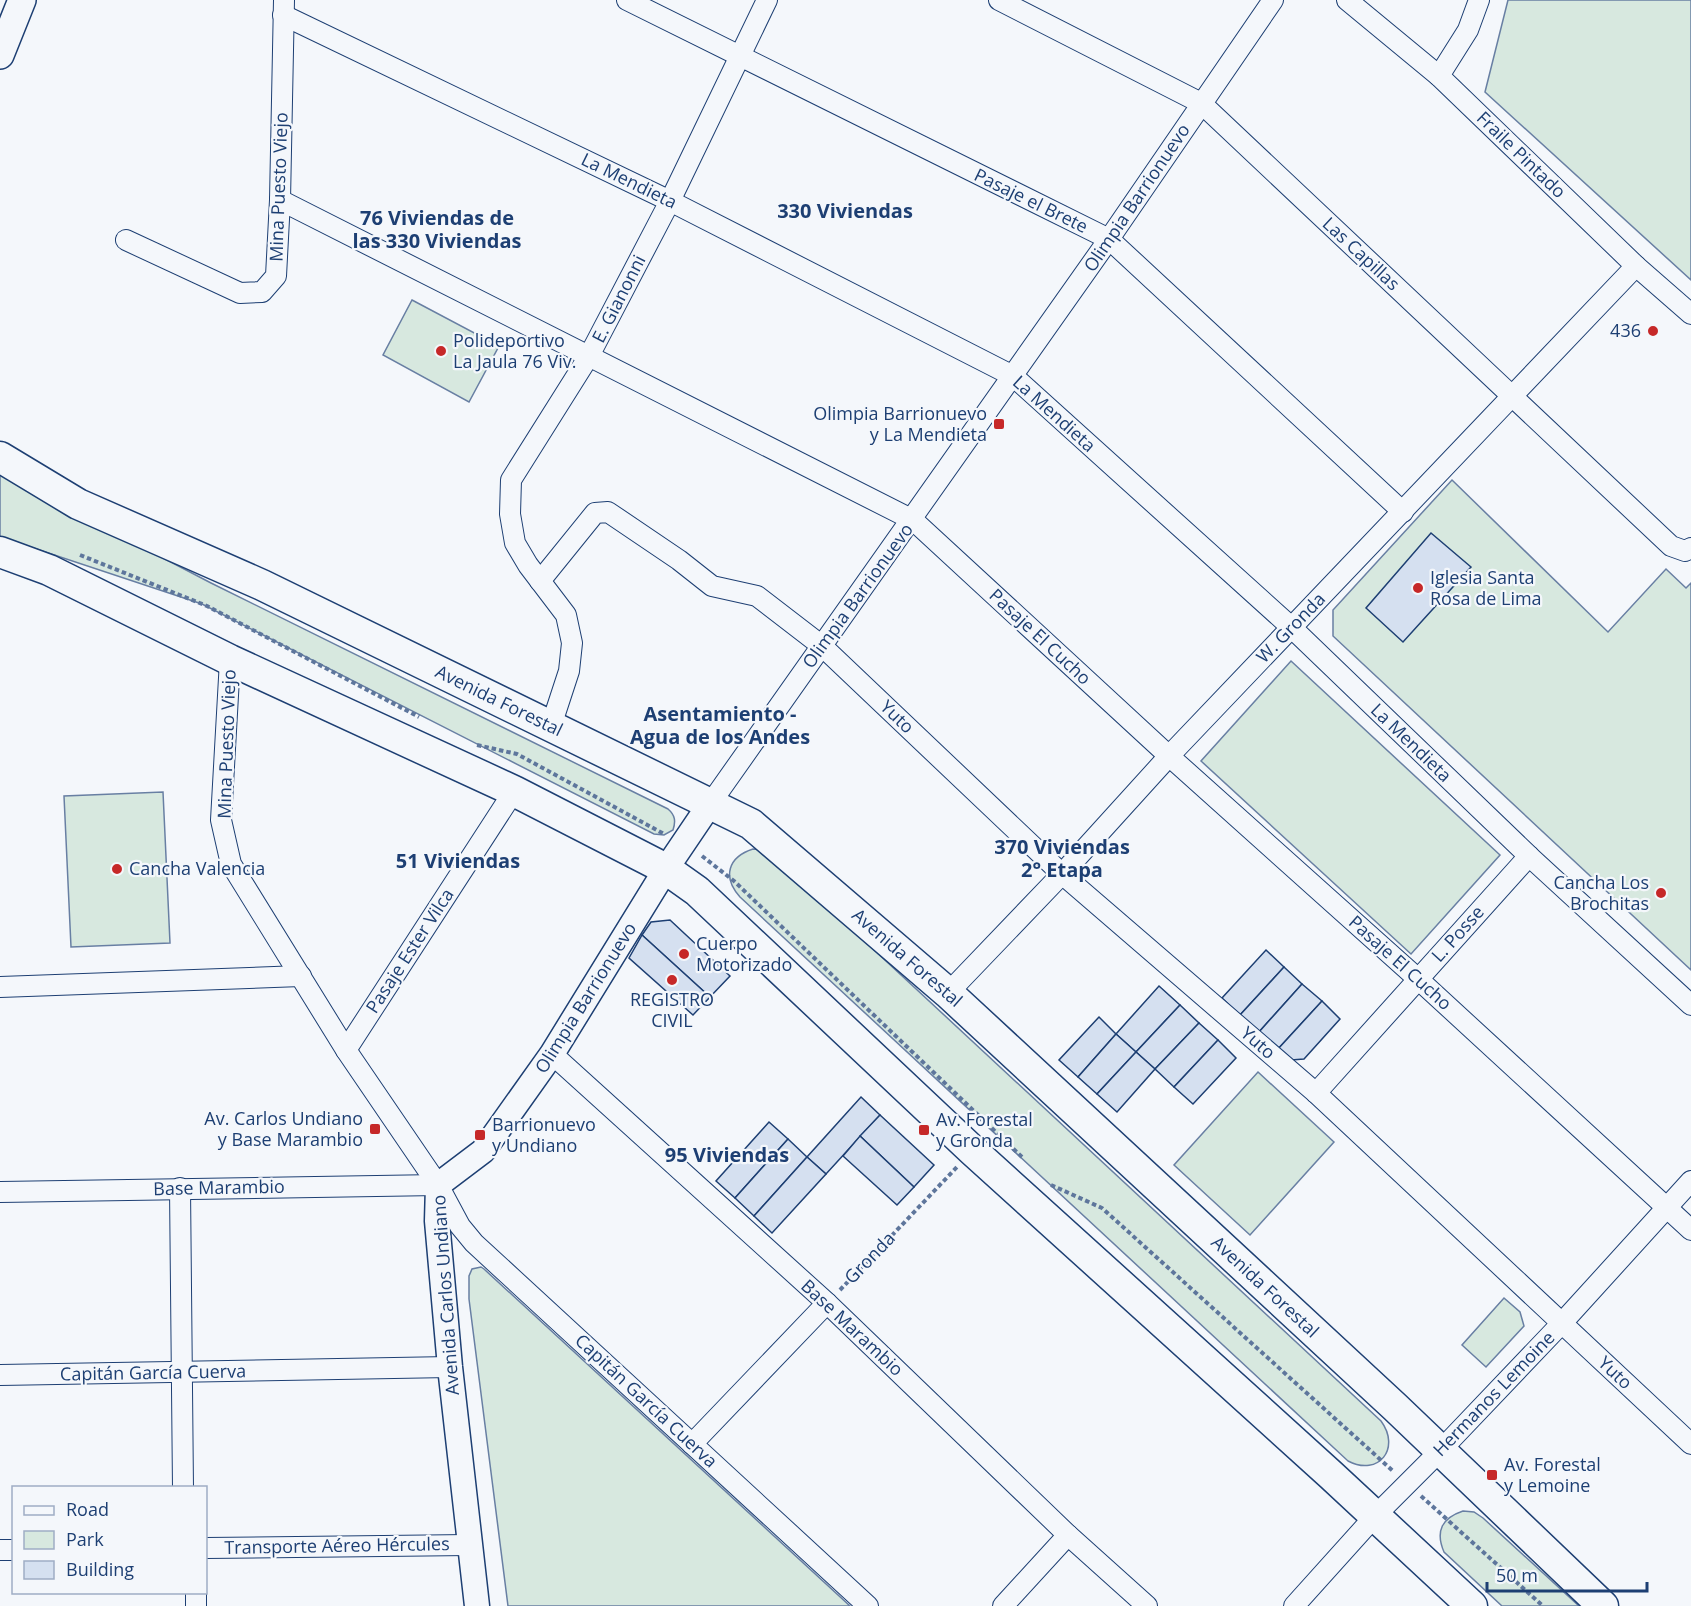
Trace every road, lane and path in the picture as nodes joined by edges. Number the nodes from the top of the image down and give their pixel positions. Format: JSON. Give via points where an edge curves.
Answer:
{"nodes":[{"id":1,"x":22,"y":0,"type":"edge"},
{"id":2,"x":627,"y":0,"type":"edge"},
{"id":3,"x":767,"y":0,"type":"edge"},
{"id":4,"x":999,"y":0,"type":"edge"},
{"id":5,"x":1273,"y":0,"type":"edge"},
{"id":6,"x":1347,"y":0,"type":"edge"},
{"id":7,"x":1479,"y":0,"type":"edge"},
{"id":8,"x":283,"y":8,"type":"edge"},
{"id":9,"x":0,"y":55,"type":"edge"},
{"id":10,"x":739,"y":57,"type":"junction"},
{"id":11,"x":1439,"y":76,"type":"junction"},
{"id":12,"x":1201,"y":103,"type":"junction"},
{"id":13,"x":280,"y":200,"type":"junction"},
{"id":14,"x":670,"y":201,"type":"junction"},
{"id":15,"x":1109,"y":239,"type":"junction"},
{"id":16,"x":126,"y":240,"type":"dead end"},
{"id":17,"x":1636,"y":266,"type":"junction"},
{"id":18,"x":1691,"y":314,"type":"edge"},
{"id":19,"x":589,"y":356,"type":"junction"},
{"id":20,"x":1013,"y":376,"type":"junction"},
{"id":21,"x":1511,"y":396,"type":"junction"},
{"id":22,"x":0,"y":457,"type":"edge"},
{"id":23,"x":1403,"y":512,"type":"junction"},
{"id":24,"x":913,"y":520,"type":"junction"},
{"id":25,"x":1691,"y":548,"type":"edge"},
{"id":26,"x":0,"y":552,"type":"edge"},
{"id":27,"x":540,"y":582,"type":"junction"},
{"id":28,"x":1291,"y":627,"type":"junction"},
{"id":29,"x":822,"y":646,"type":"junction"},
{"id":30,"x":230,"y":660,"type":"junction"},
{"id":31,"x":551,"y":726,"type":"junction"},
{"id":32,"x":1169,"y":756,"type":"junction"},
{"id":33,"x":514,"y":791,"type":"junction"},
{"id":34,"x":710,"y":804,"type":"junction"},
{"id":35,"x":1529,"y":856,"type":"junction"},
{"id":36,"x":231,"y":864,"type":"joint"},
{"id":37,"x":666,"y":869,"type":"junction"},
{"id":38,"x":1062,"y":874,"type":"junction"},
{"id":39,"x":301,"y":976,"type":"junction"},
{"id":40,"x":1418,"y":979,"type":"junction"},
{"id":41,"x":0,"y":987,"type":"edge"},
{"id":42,"x":948,"y":993,"type":"junction"},
{"id":43,"x":1691,"y":1005,"type":"edge"},
{"id":44,"x":346,"y":1050,"type":"junction"},
{"id":45,"x":552,"y":1054,"type":"junction"},
{"id":46,"x":1316,"y":1094,"type":"junction"},
{"id":47,"x":973,"y":1151,"type":"junction"},
{"id":48,"x":1691,"y":1181,"type":"edge"},
{"id":49,"x":438,"y":1185,"type":"junction"},
{"id":50,"x":180,"y":1188,"type":"junction"},
{"id":51,"x":0,"y":1192,"type":"edge"},
{"id":52,"x":1666,"y":1207,"type":"junction"},
{"id":53,"x":1691,"y":1230,"type":"edge"},
{"id":54,"x":827,"y":1303,"type":"junction"},
{"id":55,"x":1561,"y":1324,"type":"junction"},
{"id":56,"x":450,"y":1367,"type":"junction"},
{"id":57,"x":183,"y":1373,"type":"junction"},
{"id":58,"x":0,"y":1375,"type":"edge"},
{"id":59,"x":692,"y":1444,"type":"junction"},
{"id":60,"x":1691,"y":1444,"type":"edge"},
{"id":61,"x":1440,"y":1451,"type":"junction"},
{"id":62,"x":183,"y":1486,"type":"edge"},
{"id":63,"x":1375,"y":1516,"type":"junction"},
{"id":64,"x":1068,"y":1535,"type":"junction"},
{"id":65,"x":470,"y":1545,"type":"junction"},
{"id":66,"x":207,"y":1548,"type":"edge"},
{"id":67,"x":477,"y":1606,"type":"edge"},
{"id":68,"x":868,"y":1606,"type":"edge"},
{"id":69,"x":1003,"y":1606,"type":"edge"},
{"id":70,"x":1148,"y":1606,"type":"edge"},
{"id":71,"x":1294,"y":1606,"type":"edge"},
{"id":72,"x":1472,"y":1606,"type":"edge"},
{"id":73,"x":1604,"y":1606,"type":"edge"}],
"edges":[{"from":1,"to":9,"type":"main road"},
{"from":2,"to":10,"type":"street","name":"Pasaje el Brete"},
{"from":3,"to":10,"type":"street","name":"E. Gianonni"},
{"from":4,"to":12,"type":"street","name":"Las Capillas"},
{"from":5,"to":12,"type":"street","name":"Olimpia Barrionuevo"},
{"from":6,"to":11,"type":"street","name":"Fraile Pintado"},
{"from":7,"to":11,"type":"street","via":[[1468,30]]},
{"from":8,"to":13,"type":"street","name":"Mina Puesto Viejo"},
{"from":8,"to":14,"type":"street","name":"La Mendieta"},
{"from":10,"to":14,"type":"street","name":"E. Gianonni"},
{"from":10,"to":15,"type":"street","name":"Pasaje el Brete"},
{"from":11,"to":17,"type":"street","name":"Fraile Pintado"},
{"from":12,"to":15,"type":"street","name":"Olimpia Barrionuevo"},
{"from":12,"to":21,"type":"street","name":"Las Capillas"},
{"from":13,"to":16,"type":"street","name":"Mina Puesto Viejo","via":[[276,276],[261,292],[240,293]]},
{"from":13,"to":19,"type":"street","name":"Pasaje El Cucho"},
{"from":14,"to":19,"type":"street","name":"E. Gianonni"},
{"from":14,"to":20,"type":"street","name":"La Mendieta"},
{"from":15,"to":20,"type":"street","name":"Olimpia Barrionuevo"},
{"from":15,"to":23,"type":"street","name":"Pasaje el Brete"},
{"from":17,"to":18,"type":"street","name":"Fraile Pintado"},
{"from":17,"to":21,"type":"street","name":"W. Gronda"},
{"from":19,"to":24,"type":"street","name":"Pasaje El Cucho"},
{"from":19,"to":27,"type":"street","name":"E. Gianonni","via":[[511,480],[510,514],[515,543]]},
{"from":20,"to":24,"type":"street","name":"Olimpia Barrionuevo"},
{"from":20,"to":28,"type":"street","name":"La Mendieta"},
{"from":21,"to":23,"type":"street","name":"W. Gronda"},
{"from":21,"to":25,"type":"street","name":"Las Capillas","via":[[1671,546],[1685,551]]},
{"from":22,"to":31,"type":"main road","name":"Avenida Forestal","via":[[78,504],[262,585]]},
{"from":23,"to":28,"type":"street","name":"W. Gronda"},
{"from":24,"to":29,"type":"street","name":"Olimpia Barrionuevo"},
{"from":24,"to":32,"type":"street","name":"Pasaje El Cucho"},
{"from":26,"to":30,"type":"main road","via":[[49,570]]},
{"from":27,"to":29,"type":"street","name":"Yuto","via":[[595,513],[608,513],[712,586],[757,596]]},
{"from":27,"to":31,"type":"street","name":"E. Gianonni","via":[[566,615],[572,643],[569,671]]},
{"from":28,"to":32,"type":"street","name":"W. Gronda"},
{"from":28,"to":35,"type":"street","name":"La Mendieta"},
{"from":29,"to":34,"type":"street","name":"Olimpia Barrionuevo"},
{"from":29,"to":38,"type":"street","name":"Yuto"},
{"from":30,"to":33,"type":"main road"},
{"from":30,"to":36,"type":"street","name":"Mina Puesto Viejo","via":[[221,820]]},
{"from":31,"to":34,"type":"main road","name":"Avenida Forestal"},
{"from":32,"to":38,"type":"street","name":"W. Gronda"},
{"from":32,"to":40,"type":"street","name":"Pasaje El Cucho"},
{"from":33,"to":37,"type":"main road"},
{"from":33,"to":44,"type":"street","name":"Pasaje Ester Vilca"},
{"from":34,"to":37,"type":"street","name":"Olimpia Barrionuevo"},
{"from":34,"to":42,"type":"main road","name":"Avenida Forestal","via":[[750,824]]},
{"from":35,"to":40,"type":"street","name":"L. Posse"},
{"from":35,"to":43,"type":"street","name":"La Mendieta"},
{"from":36,"to":39,"type":"street","name":"Avenida Carlos Undiano"},
{"from":37,"to":45,"type":"street","name":"Olimpia Barrionuevo"},
{"from":37,"to":47,"type":"main road","via":[[697,891]]},
{"from":38,"to":42,"type":"street","name":"W. Gronda"},
{"from":38,"to":46,"type":"street","name":"Yuto"},
{"from":39,"to":41,"type":"street"},
{"from":39,"to":44,"type":"street","name":"Avenida Carlos Undiano"},
{"from":40,"to":46,"type":"street","name":"L. Posse"},
{"from":40,"to":52,"type":"street","name":"Pasaje El Cucho"},
{"from":42,"to":61,"type":"main road","name":"Avenida Forestal"},
{"from":44,"to":49,"type":"street","name":"Avenida Carlos Undiano"},
{"from":45,"to":49,"type":"street","name":"Olimpia Barrionuevo","via":[[483,1151]]},
{"from":45,"to":54,"type":"street","name":"Base Marambio"},
{"from":46,"to":55,"type":"street","name":"Yuto"},
{"from":47,"to":54,"type":"path","name":"Gronda"},
{"from":47,"to":63,"type":"main road"},
{"from":48,"to":52,"type":"street","name":"Hermanos Lemoine"},
{"from":49,"to":50,"type":"street","name":"Base Marambio"},
{"from":49,"to":56,"type":"street","name":"Avenida Carlos Undiano","via":[[437,1221]]},
{"from":49,"to":59,"type":"street","name":"Capitán García Cuerva","via":[[474,1243]]},
{"from":50,"to":51,"type":"street","name":"Base Marambio"},
{"from":50,"to":57,"type":"street"},
{"from":52,"to":53,"type":"street","name":"Pasaje El Cucho"},
{"from":52,"to":55,"type":"street","name":"Hermanos Lemoine"},
{"from":54,"to":59,"type":"street"},
{"from":54,"to":64,"type":"street","name":"Base Marambio"},
{"from":55,"to":60,"type":"street","name":"Yuto"},
{"from":55,"to":61,"type":"street","name":"Hermanos Lemoine"},
{"from":56,"to":57,"type":"street","name":"Capitán García Cuerva"},
{"from":56,"to":65,"type":"street","name":"Avenida Carlos Undiano"},
{"from":57,"to":58,"type":"street","name":"Capitán García Cuerva"},
{"from":57,"to":62,"type":"street"},
{"from":59,"to":68,"type":"street","name":"Capitán García Cuerva"},
{"from":61,"to":63,"type":"street","name":"Hermanos Lemoine"},
{"from":61,"to":73,"type":"main road","name":"Avenida Forestal"},
{"from":63,"to":71,"type":"street","name":"Hermanos Lemoine"},
{"from":63,"to":72,"type":"main road"},
{"from":64,"to":69,"type":"street"},
{"from":64,"to":70,"type":"street","name":"Base Marambio"},
{"from":65,"to":66,"type":"street","name":"Transporte Aéreo Hércules"},
{"from":65,"to":67,"type":"street","name":"Avenida Carlos Undiano"}]}
